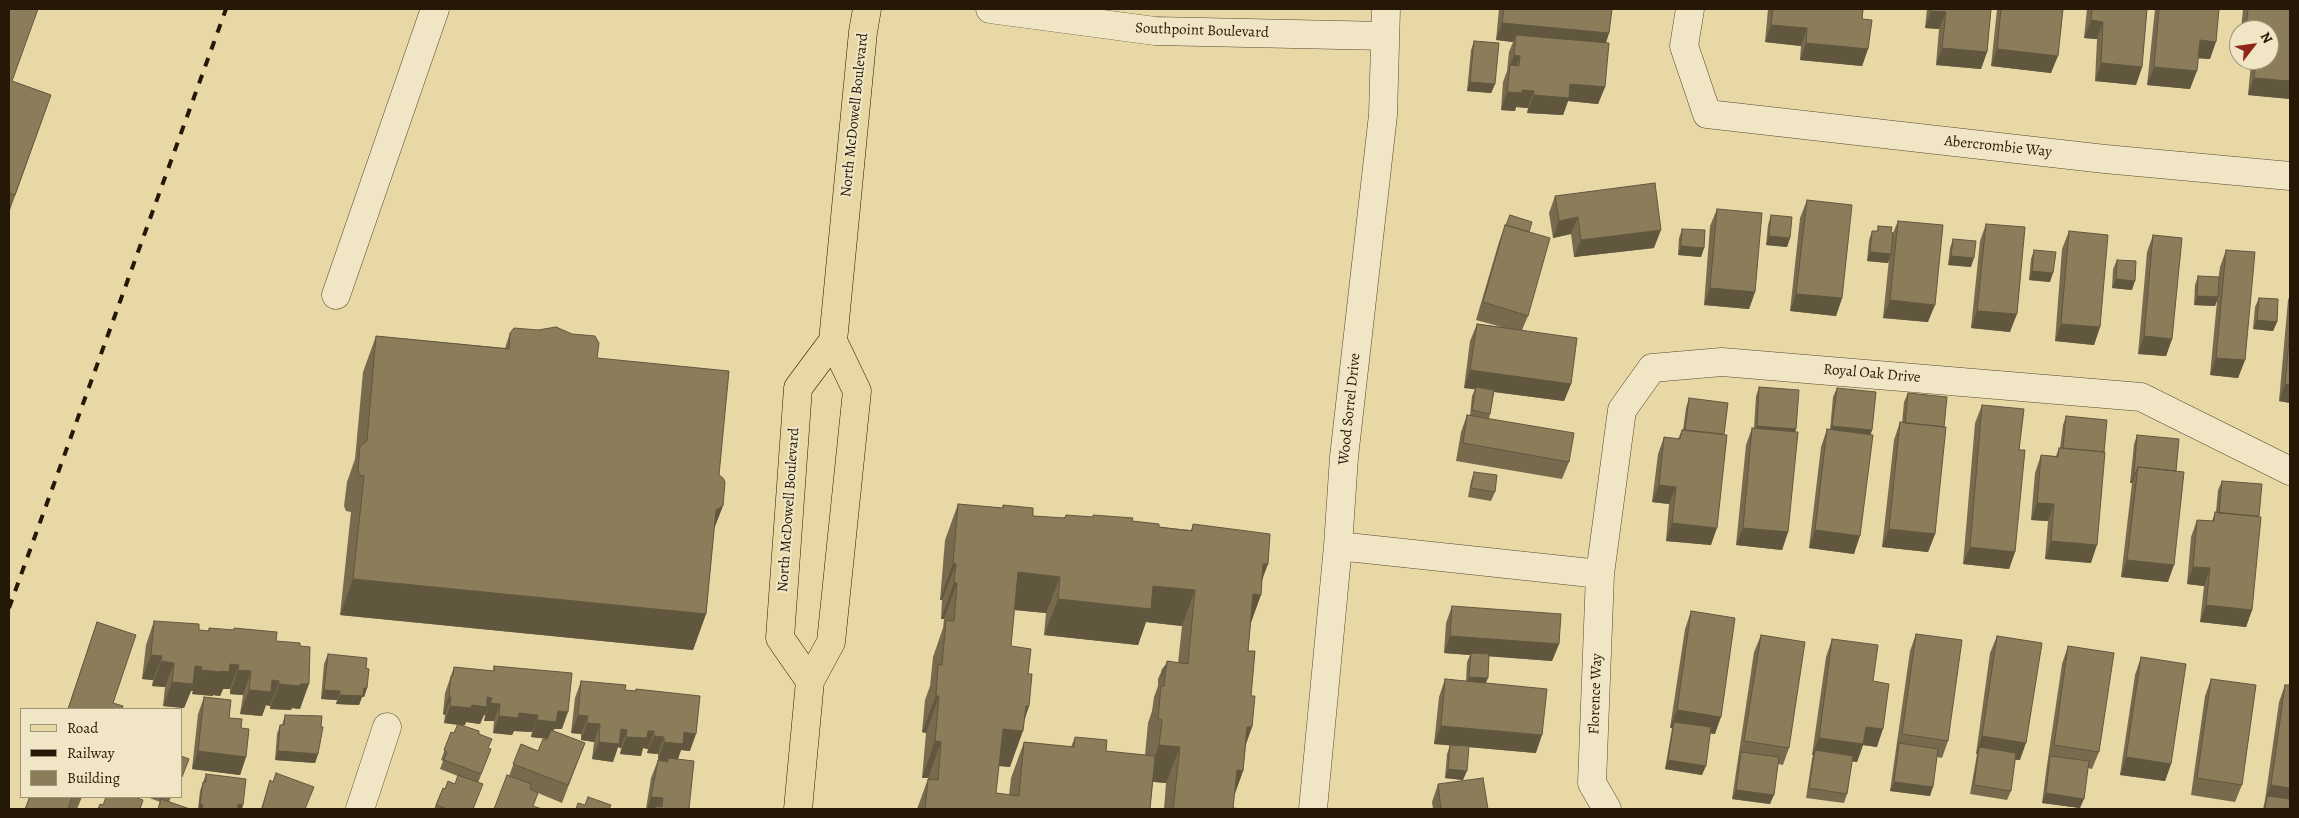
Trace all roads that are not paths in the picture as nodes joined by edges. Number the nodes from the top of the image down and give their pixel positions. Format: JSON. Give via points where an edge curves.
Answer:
{"nodes":[{"id":1,"x":435,"y":9,"type":"edge"},
{"id":2,"x":867,"y":9,"type":"edge"},
{"id":3,"x":990,"y":9,"type":"edge"},
{"id":4,"x":1386,"y":9,"type":"edge"},
{"id":5,"x":1690,"y":9,"type":"edge"},
{"id":6,"x":1385,"y":36,"type":"junction"},
{"id":7,"x":2290,"y":176,"type":"edge"},
{"id":8,"x":336,"y":296,"type":"dead end"},
{"id":9,"x":833,"y":341,"type":"junction"},
{"id":10,"x":2290,"y":471,"type":"edge"},
{"id":11,"x":1338,"y":546,"type":"junction"},
{"id":12,"x":1600,"y":574,"type":"junction"},
{"id":13,"x":810,"y":681,"type":"junction"},
{"id":14,"x":387,"y":727,"type":"dead end"},
{"id":15,"x":360,"y":809,"type":"edge"},
{"id":16,"x":798,"y":809,"type":"edge"},
{"id":17,"x":1313,"y":809,"type":"edge"},
{"id":18,"x":1607,"y":809,"type":"edge"}],
"edges":[{"from":1,"to":8,"type":"street"},
{"from":2,"to":9,"type":"main road","name":"North McDowell Boulevard"},
{"from":3,"to":6,"type":"street","name":"Southpoint Boulevard","via":[[1155,31]]},
{"from":4,"to":6,"type":"street","name":"Wood Sorrel Drive"},
{"from":5,"to":7,"type":"street","name":"Abercrombie Way","via":[[1684,46],[1707,114],[2106,159]]},
{"from":6,"to":11,"type":"street","name":"Wood Sorrel Drive","via":[[1383,116],[1344,457]]},
{"from":9,"to":13,"type":"main road","via":[[857,391],[831,642]]},
{"from":9,"to":13,"type":"main road","name":"North McDowell Boulevard","via":[[798,388],[780,638]]},
{"from":10,"to":12,"type":"street","name":"Royal Oak Drive","via":[[2141,397],[1722,362],[1652,368],[1622,410]]},
{"from":11,"to":12,"type":"street"},
{"from":11,"to":17,"type":"street","name":"Wood Sorrel Drive"},
{"from":12,"to":18,"type":"street","name":"Florence Way","via":[[1592,783]]},
{"from":13,"to":16,"type":"main road"},
{"from":14,"to":15,"type":"street"}]}
